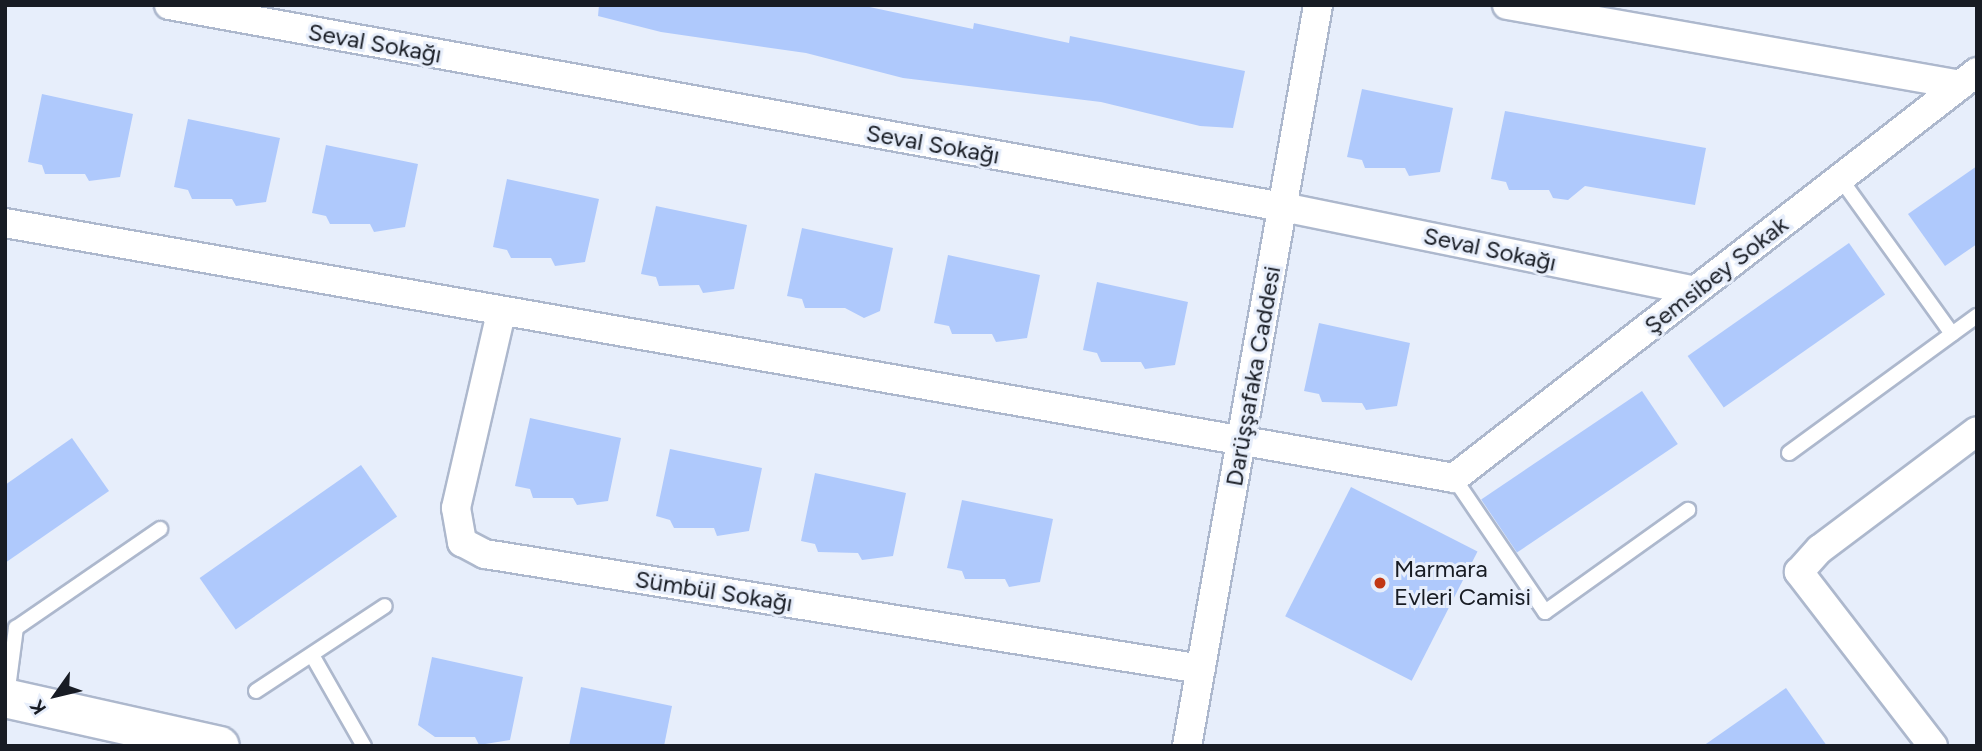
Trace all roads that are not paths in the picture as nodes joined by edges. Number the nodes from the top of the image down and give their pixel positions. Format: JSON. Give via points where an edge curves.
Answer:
{"nodes":[{"id":1,"x":169,"y":5,"type":"edge"},
{"id":2,"x":1318,"y":5,"type":"edge"},
{"id":3,"x":1507,"y":5,"type":"edge"},
{"id":4,"x":1968,"y":78,"type":"edge"},
{"id":5,"x":1840,"y":178,"type":"junction"},
{"id":6,"x":1283,"y":207,"type":"junction"},
{"id":7,"x":5,"y":223,"type":"edge"},
{"id":8,"x":1695,"y":291,"type":"junction"},
{"id":9,"x":502,"y":313,"type":"junction"},
{"id":10,"x":1977,"y":316,"type":"edge"},
{"id":11,"x":1952,"y":334,"type":"junction"},
{"id":12,"x":1977,"y":431,"type":"edge"},
{"id":13,"x":1240,"y":445,"type":"junction"},
{"id":14,"x":1789,"y":453,"type":"dead end"},
{"id":15,"x":1454,"y":478,"type":"junction"},
{"id":16,"x":1688,"y":510,"type":"dead end"},
{"id":17,"x":160,"y":529,"type":"dead end"},
{"id":18,"x":384,"y":606,"type":"dead end"},
{"id":19,"x":312,"y":654,"type":"junction"},
{"id":20,"x":1201,"y":669,"type":"junction"},
{"id":21,"x":256,"y":691,"type":"dead end"},
{"id":22,"x":6,"y":698,"type":"edge"},
{"id":23,"x":220,"y":746,"type":"edge"},
{"id":24,"x":364,"y":746,"type":"edge"},
{"id":25,"x":1187,"y":746,"type":"edge"},
{"id":26,"x":1933,"y":746,"type":"edge"}],
"edges":[{"from":1,"to":6,"type":"street","name":"Seval Sokağı"},
{"from":2,"to":6,"type":"street","name":"Darüşşafaka Caddesi"},
{"from":3,"to":4,"type":"street"},
{"from":4,"to":5,"type":"street","name":"Şemsibey Sokak"},
{"from":5,"to":8,"type":"street","name":"Şemsibey Sokak"},
{"from":5,"to":11,"type":"lane"},
{"from":6,"to":8,"type":"street","name":"Seval Sokağı"},
{"from":6,"to":13,"type":"street","name":"Darüşşafaka Caddesi"},
{"from":7,"to":9,"type":"street"},
{"from":8,"to":15,"type":"street","name":"Şemsibey Sokak"},
{"from":9,"to":13,"type":"street"},
{"from":9,"to":20,"type":"street","name":"Sümbül Sokağı","via":[[456,508],[462,542],[485,554]]},
{"from":10,"to":11,"type":"lane"},
{"from":11,"to":14,"type":"lane"},
{"from":12,"to":26,"type":"street","via":[[1820,549],[1799,572]]},
{"from":13,"to":15,"type":"street"},
{"from":13,"to":20,"type":"street","name":"Darüşşafaka Caddesi"},
{"from":15,"to":16,"type":"lane","via":[[1545,612]]},
{"from":17,"to":22,"type":"lane","via":[[16,628]]},
{"from":18,"to":19,"type":"lane"},
{"from":19,"to":21,"type":"lane"},
{"from":19,"to":24,"type":"lane"},
{"from":20,"to":25,"type":"street","name":"Darüşşafaka Caddesi"},
{"from":22,"to":23,"type":"street"}]}
